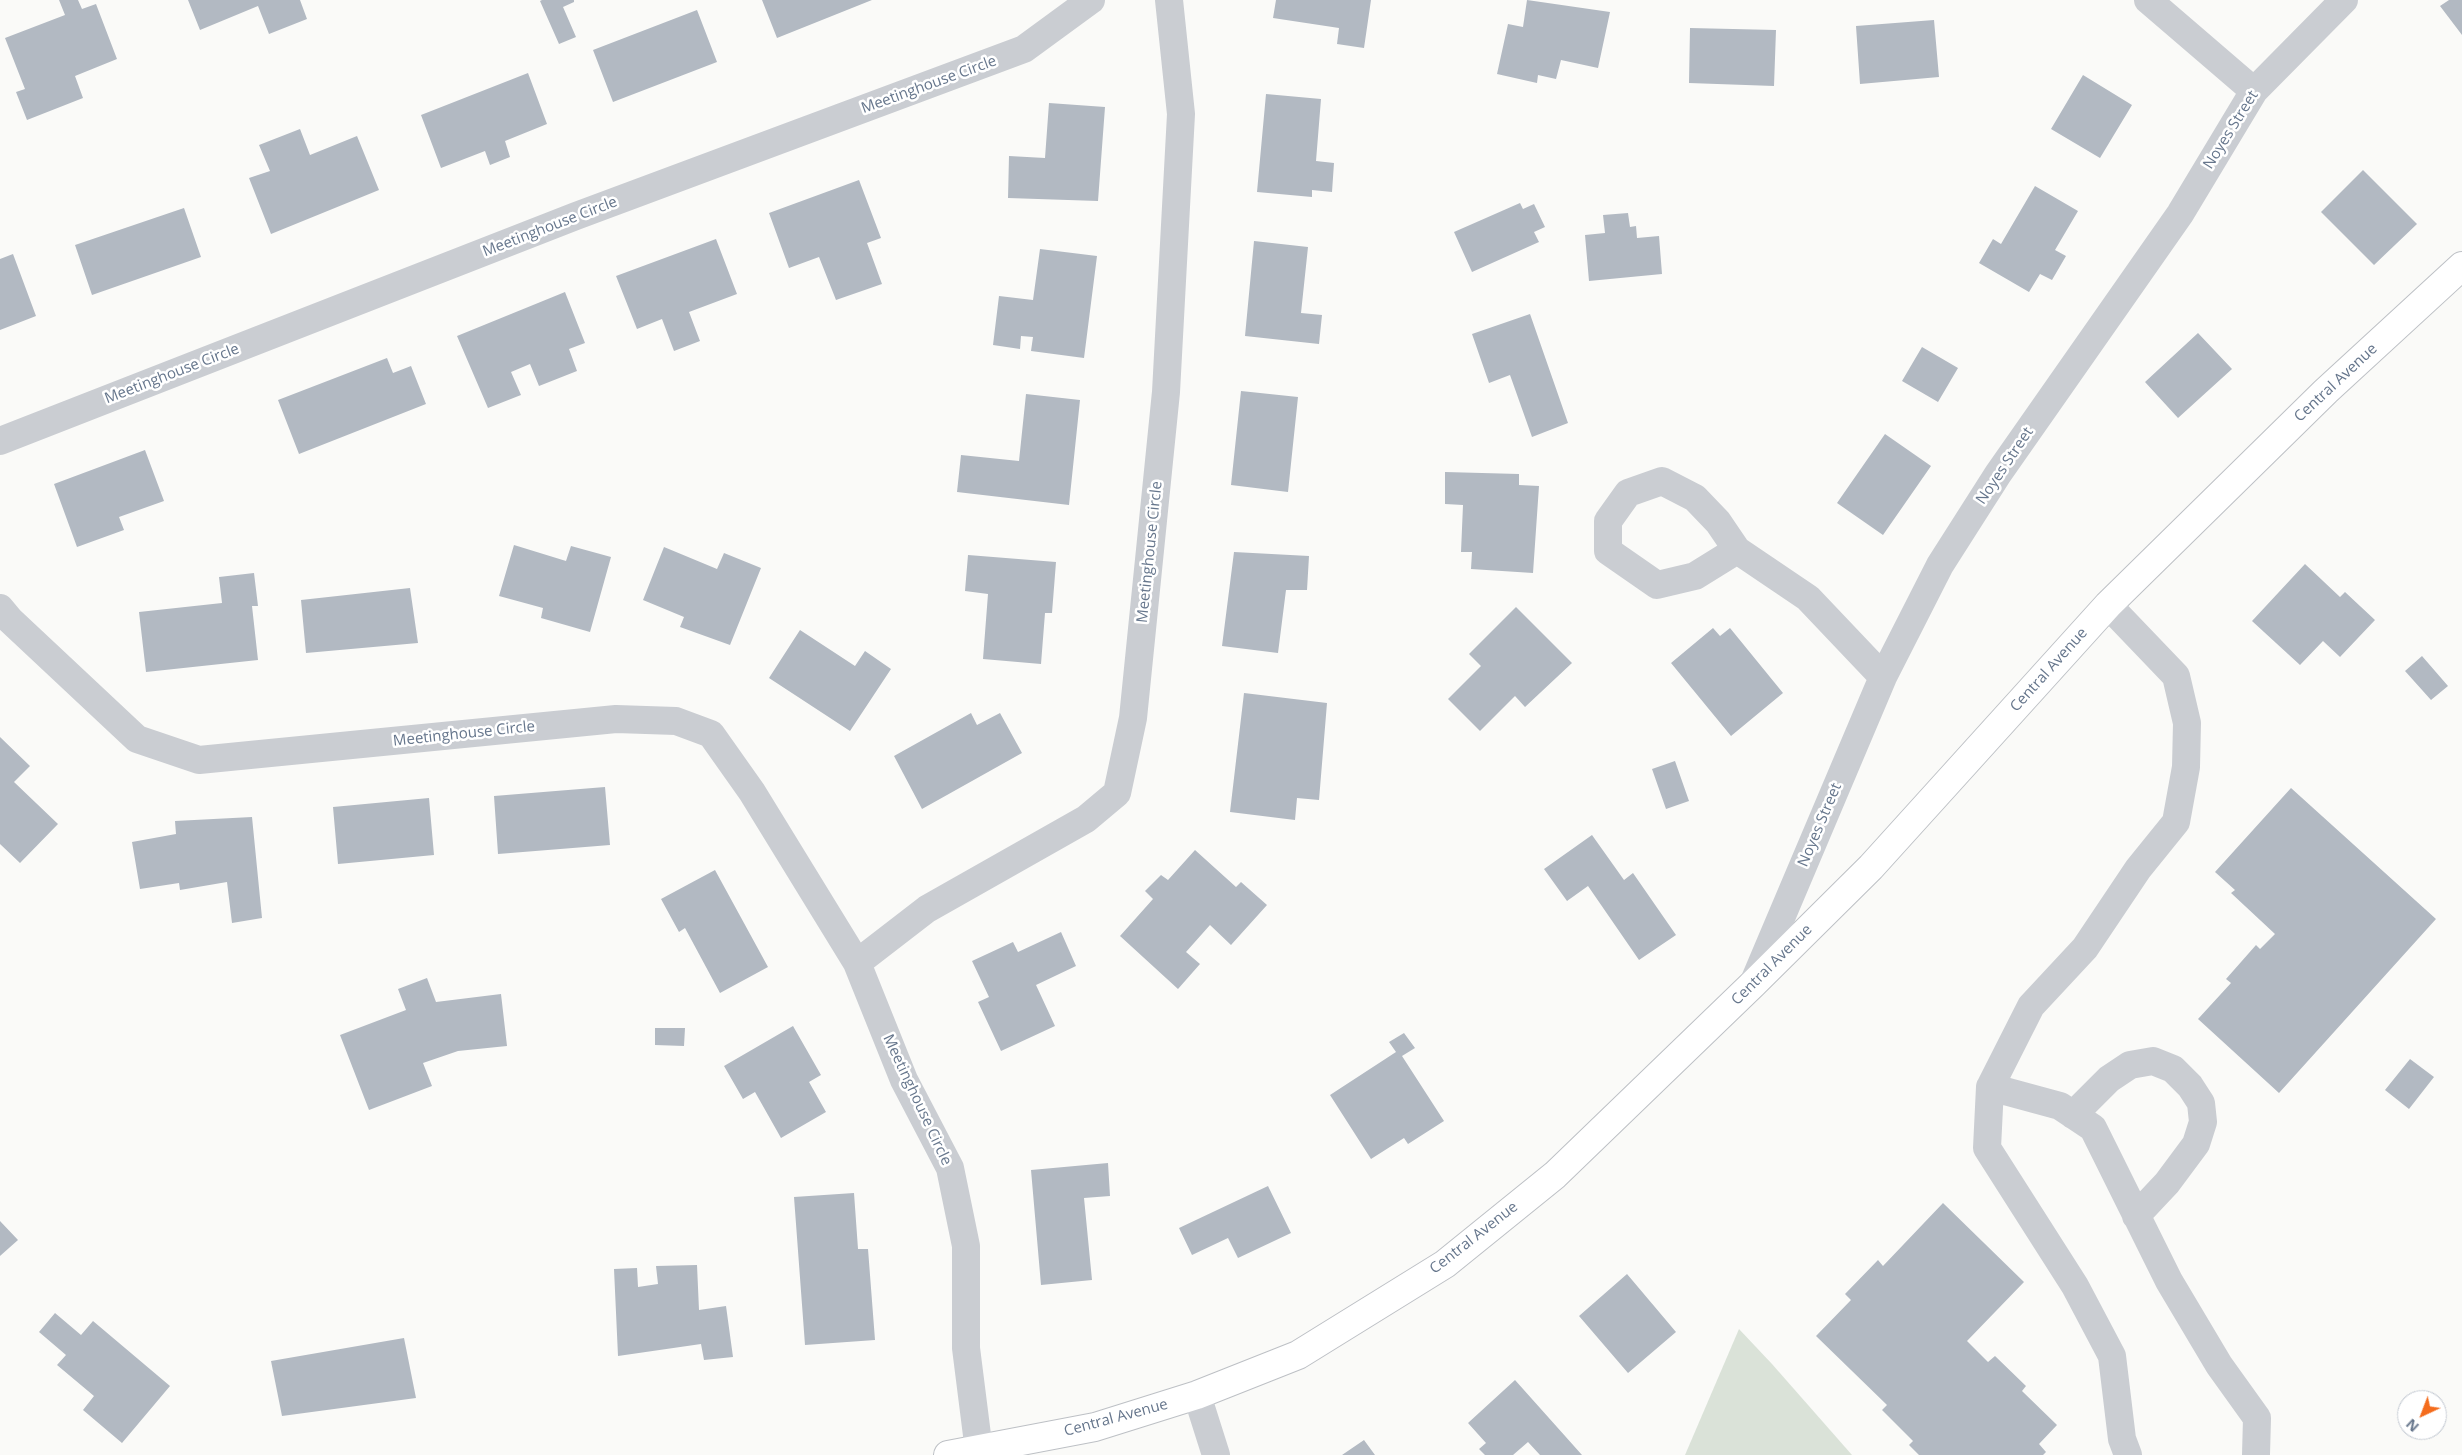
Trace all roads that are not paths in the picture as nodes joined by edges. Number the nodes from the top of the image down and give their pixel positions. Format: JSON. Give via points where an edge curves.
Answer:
{"nodes":[{"id":1,"x":1091,"y":0,"type":"edge"},
{"id":2,"x":1170,"y":0,"type":"edge"},
{"id":3,"x":2148,"y":0,"type":"edge"},
{"id":4,"x":2344,"y":0,"type":"edge"},
{"id":5,"x":2254,"y":91,"type":"junction"},
{"id":6,"x":2462,"y":267,"type":"edge"},
{"id":7,"x":0,"y":441,"type":"edge"},
{"id":8,"x":1737,"y":550,"type":"junction"},
{"id":9,"x":2108,"y":604,"type":"junction"},
{"id":10,"x":0,"y":608,"type":"edge"},
{"id":11,"x":1883,"y":677,"type":"junction"},
{"id":12,"x":857,"y":963,"type":"junction"},
{"id":13,"x":1753,"y":984,"type":"junction"},
{"id":14,"x":1990,"y":1087,"type":"junction"},
{"id":15,"x":2073,"y":1115,"type":"junction"},
{"id":16,"x":2136,"y":1216,"type":"junction"},
{"id":17,"x":1198,"y":1395,"type":"junction"},
{"id":18,"x":979,"y":1450,"type":"junction"},
{"id":19,"x":948,"y":1455,"type":"edge"},
{"id":20,"x":1216,"y":1455,"type":"edge"},
{"id":21,"x":2128,"y":1455,"type":"edge"},
{"id":22,"x":2256,"y":1455,"type":"edge"}],
"edges":[{"from":1,"to":7,"type":"street","name":"Meetinghouse Circle","via":[[1024,49],[576,216]]},
{"from":2,"to":12,"type":"street","name":"Meetinghouse Circle","via":[[1181,114],[1166,392],[1133,718],[1117,794],[1086,819],[927,909]]},
{"from":3,"to":5,"type":"street"},
{"from":4,"to":5,"type":"street","name":"Noyes Street"},
{"from":5,"to":11,"type":"street","name":"Noyes Street","via":[[2180,214],[1998,474],[1940,565]]},
{"from":6,"to":9,"type":"main road","name":"Central Avenue","via":[[2326,391]]},
{"from":8,"to":8,"type":"street","via":[[1695,576],[1657,585],[1608,551],[1608,521],[1628,493],[1662,481],[1694,498],[1718,522]]},
{"from":8,"to":11,"type":"street","via":[[1808,598]]},
{"from":9,"to":13,"type":"main road","name":"Central Avenue","via":[[1871,867]]},
{"from":9,"to":14,"type":"street","via":[[2176,676],[2187,722],[2186,767],[2176,822],[2138,869],[2085,948],[2031,1006]]},
{"from":10,"to":12,"type":"street","name":"Meetinghouse Circle","via":[[137,738],[199,760],[616,719],[676,720],[710,734],[752,792]]},
{"from":11,"to":13,"type":"street","name":"Noyes Street"},
{"from":12,"to":18,"type":"street","name":"Meetinghouse Circle","via":[[904,1080],[950,1168],[966,1246],[966,1348]]},
{"from":13,"to":17,"type":"main road","name":"Central Avenue","via":[[1555,1175],[1445,1264],[1298,1356]]},
{"from":14,"to":15,"type":"street","via":[[2060,1106]]},
{"from":14,"to":21,"type":"street","via":[[1987,1148],[2076,1286],[2112,1356],[2122,1439]]},
{"from":15,"to":16,"type":"street","via":[[2093,1128]]},
{"from":15,"to":16,"type":"street","via":[[2109,1079],[2130,1064],[2153,1061],[2173,1069],[2201,1102],[2203,1122],[2196,1144],[2172,1177]]},
{"from":16,"to":22,"type":"street","via":[[2174,1290],[2219,1365],[2257,1418]]},
{"from":17,"to":18,"type":"main road","name":"Central Avenue","via":[[1095,1427]]},
{"from":17,"to":20,"type":"street"},
{"from":18,"to":19,"type":"main road","name":"Central Avenue"}]}
